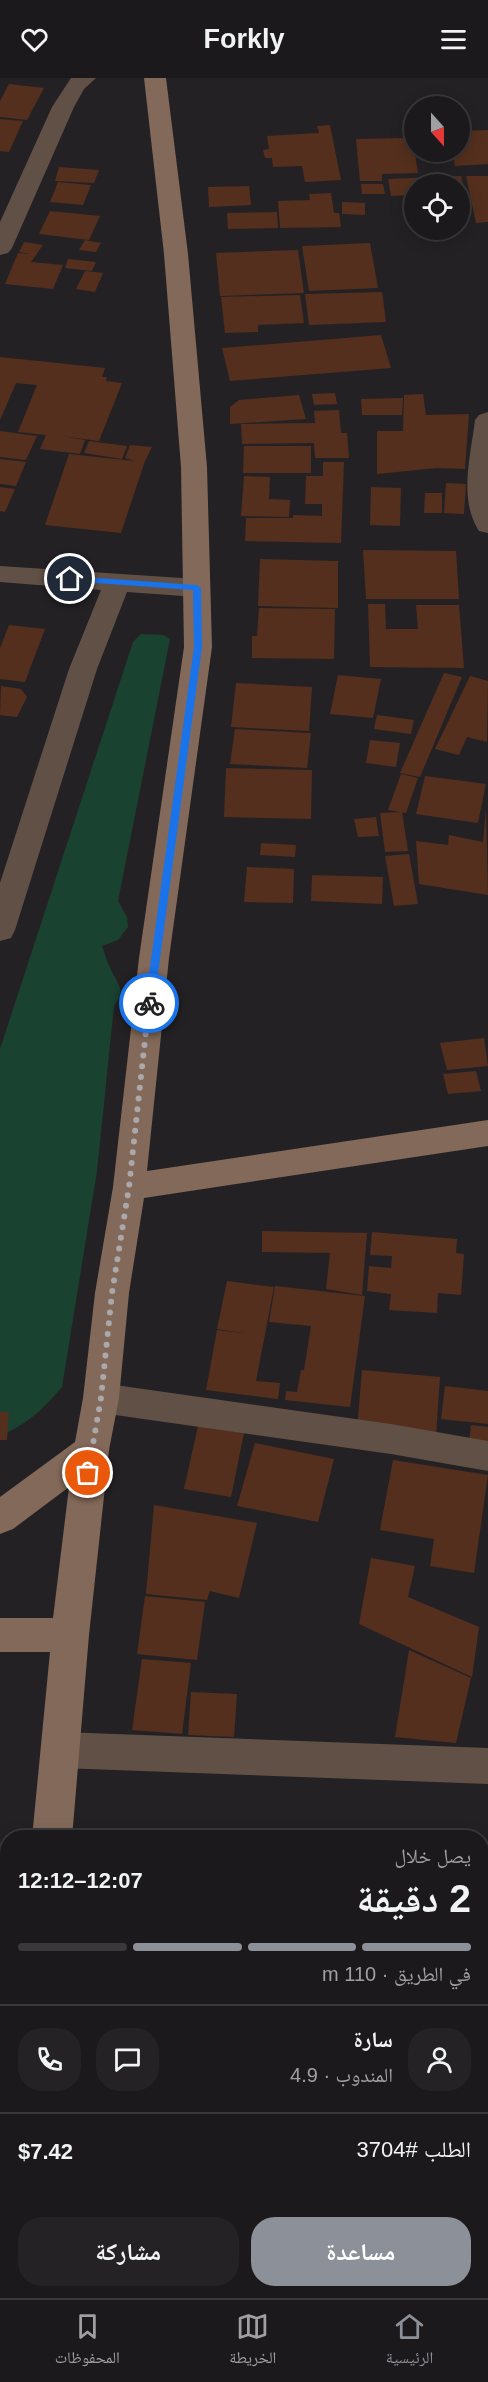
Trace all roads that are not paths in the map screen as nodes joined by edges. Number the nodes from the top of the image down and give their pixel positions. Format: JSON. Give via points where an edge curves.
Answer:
{"nodes":[{"id":1,"x":85,"y":78,"type":"edge"},
{"id":2,"x":155,"y":78,"type":"edge"},
{"id":3,"x":0,"y":249,"type":"edge"},
{"id":4,"x":488,"y":420,"type":"edge"},
{"id":5,"x":488,"y":525,"type":"edge"},
{"id":6,"x":0,"y":574,"type":"edge"},
{"id":7,"x":117,"y":582,"type":"junction"},
{"id":8,"x":197,"y":588,"type":"junction"},
{"id":9,"x":8,"y":876,"type":"edge"},
{"id":10,"x":0,"y":930,"type":"edge"},
{"id":11,"x":488,"y":1134,"type":"edge"},
{"id":12,"x":129,"y":1187,"type":"junction"},
{"id":13,"x":101,"y":1398,"type":"junction"},
{"id":14,"x":91,"y":1450,"type":"junction"},
{"id":15,"x":488,"y":1456,"type":"edge"},
{"id":16,"x":0,"y":1518,"type":"edge"},
{"id":17,"x":0,"y":1635,"type":"edge"},
{"id":18,"x":70,"y":1635,"type":"junction"},
{"id":19,"x":61,"y":1750,"type":"junction"},
{"id":20,"x":488,"y":1766,"type":"edge"},
{"id":21,"x":53,"y":1830,"type":"edge"}],
"edges":[{"from":1,"to":3,"type":"street","via":[[75,85],[63,107]]},
{"from":2,"to":8,"type":"main road","via":[[176,254],[194,467]]},
{"from":4,"to":5,"type":"street","via":[[482,490],[483,516]]},
{"from":6,"to":7,"type":"street"},
{"from":7,"to":8,"type":"street"},
{"from":7,"to":9,"type":"street"},
{"from":8,"to":12,"type":"main road","via":[[198,647],[154,958]]},
{"from":9,"to":10,"type":"street"},
{"from":11,"to":12,"type":"main road"},
{"from":12,"to":13,"type":"main road"},
{"from":13,"to":14,"type":"main road"},
{"from":13,"to":15,"type":"street"},
{"from":14,"to":16,"type":"main road"},
{"from":14,"to":18,"type":"main road"},
{"from":17,"to":18,"type":"main road"},
{"from":18,"to":19,"type":"main road"},
{"from":19,"to":20,"type":"street"},
{"from":19,"to":21,"type":"main road"}]}
